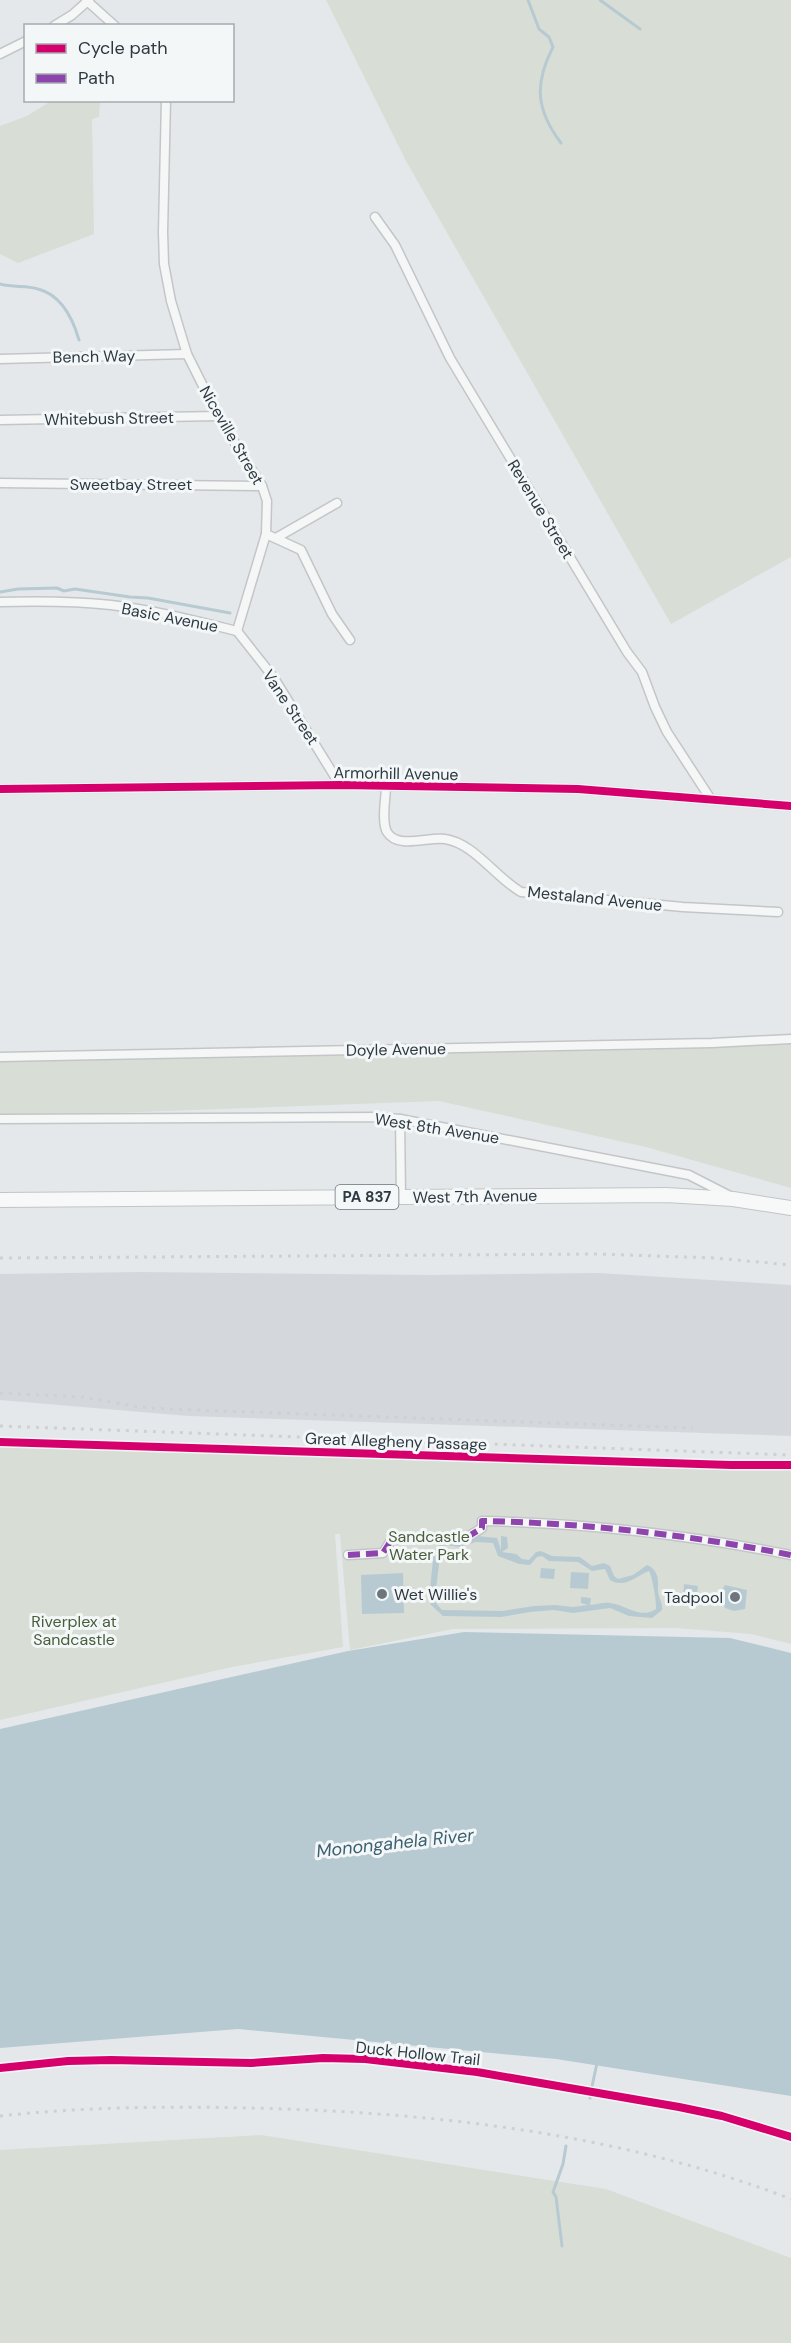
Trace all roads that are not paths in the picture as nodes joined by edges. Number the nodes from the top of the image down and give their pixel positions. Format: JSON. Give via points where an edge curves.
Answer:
{"nodes":[{"id":1,"x":88,"y":0,"type":"edge"},
{"id":2,"x":57,"y":24,"type":"edge"},
{"id":3,"x":114,"y":24,"type":"edge"},
{"id":4,"x":24,"y":42,"type":"edge"},
{"id":5,"x":0,"y":54,"type":"edge"},
{"id":6,"x":166,"y":102,"type":"edge"},
{"id":7,"x":375,"y":217,"type":"dead end"},
{"id":8,"x":187,"y":354,"type":"junction"},
{"id":9,"x":0,"y":359,"type":"edge"},
{"id":10,"x":218,"y":416,"type":"junction"},
{"id":11,"x":0,"y":420,"type":"edge"},
{"id":12,"x":0,"y":483,"type":"edge"},
{"id":13,"x":262,"y":486,"type":"junction"},
{"id":14,"x":337,"y":503,"type":"dead end"},
{"id":15,"x":266,"y":534,"type":"junction"},
{"id":16,"x":276,"y":538,"type":"junction"},
{"id":17,"x":0,"y":602,"type":"edge"},
{"id":18,"x":237,"y":631,"type":"junction"},
{"id":19,"x":350,"y":640,"type":"dead end"},
{"id":20,"x":340,"y":785,"type":"junction"},
{"id":21,"x":386,"y":786,"type":"junction"},
{"id":22,"x":0,"y":789,"type":"edge"},
{"id":23,"x":710,"y":798,"type":"junction"},
{"id":24,"x":791,"y":806,"type":"edge"},
{"id":25,"x":778,"y":912,"type":"dead end"},
{"id":26,"x":791,"y":1039,"type":"edge"},
{"id":27,"x":0,"y":1057,"type":"edge"},
{"id":28,"x":0,"y":1119,"type":"edge"},
{"id":29,"x":400,"y":1119,"type":"junction"},
{"id":30,"x":401,"y":1197,"type":"junction"},
{"id":31,"x":734,"y":1199,"type":"junction"},
{"id":32,"x":0,"y":1200,"type":"edge"},
{"id":33,"x":791,"y":1208,"type":"edge"},
{"id":34,"x":348,"y":1555,"type":"dead end"},
{"id":35,"x":791,"y":1555,"type":"edge"}],
"edges":[{"from":1,"to":2,"type":"street"},
{"from":1,"to":3,"type":"street"},
{"from":4,"to":5,"type":"street"},
{"from":6,"to":8,"type":"street","name":"Niceville Street","via":[[164,264]]},
{"from":7,"to":23,"type":"street","name":"Revenue Street","via":[[395,245],[450,358],[642,672],[666,732]]},
{"from":8,"to":9,"type":"street","name":"Bench Way"},
{"from":8,"to":10,"type":"street","name":"Niceville Street"},
{"from":10,"to":11,"type":"street","name":"Whitebush Street"},
{"from":10,"to":13,"type":"street","name":"Niceville Street"},
{"from":12,"to":13,"type":"street","name":"Sweetbay Street"},
{"from":13,"to":15,"type":"street","name":"Niceville Street","via":[[267,501]]},
{"from":14,"to":16,"type":"street"},
{"from":15,"to":16,"type":"street"},
{"from":15,"to":18,"type":"street","name":"Basic Avenue"},
{"from":16,"to":19,"type":"street","via":[[301,550],[332,614]]},
{"from":17,"to":18,"type":"street","name":"Basic Avenue","via":[[111,605]]},
{"from":18,"to":20,"type":"street","name":"Vane Street","via":[[274,678]]},
{"from":20,"to":21,"type":"street","name":"Armorhill Avenue"},
{"from":20,"to":22,"type":"street","name":"Armorhill Avenue"},
{"from":21,"to":23,"type":"street","name":"Armorhill Avenue","via":[[578,789]]},
{"from":21,"to":25,"type":"street","name":"Mestaland Avenue","via":[[385,825],[395,839],[445,839],[461,844],[521,892]]},
{"from":23,"to":24,"type":"street","name":"Armorhill Avenue"},
{"from":26,"to":27,"type":"street","name":"Doyle Avenue"},
{"from":28,"to":29,"type":"street","name":"West 8th Avenue"},
{"from":29,"to":30,"type":"street"},
{"from":29,"to":31,"type":"street","name":"West 8th Avenue","via":[[689,1175]]},
{"from":30,"to":31,"type":"main road","name":"West 7th Avenue","number":"PA 837","via":[[655,1195]]},
{"from":30,"to":32,"type":"main road","name":"West 7th Avenue","number":"PA 837"},
{"from":31,"to":33,"type":"main road","name":"West 8th Avenue","number":"PA 837"},
{"from":34,"to":35,"type":"street","via":[[382,1553],[392,1539],[469,1536],[482,1528],[482,1521],[681,1536]]}]}
